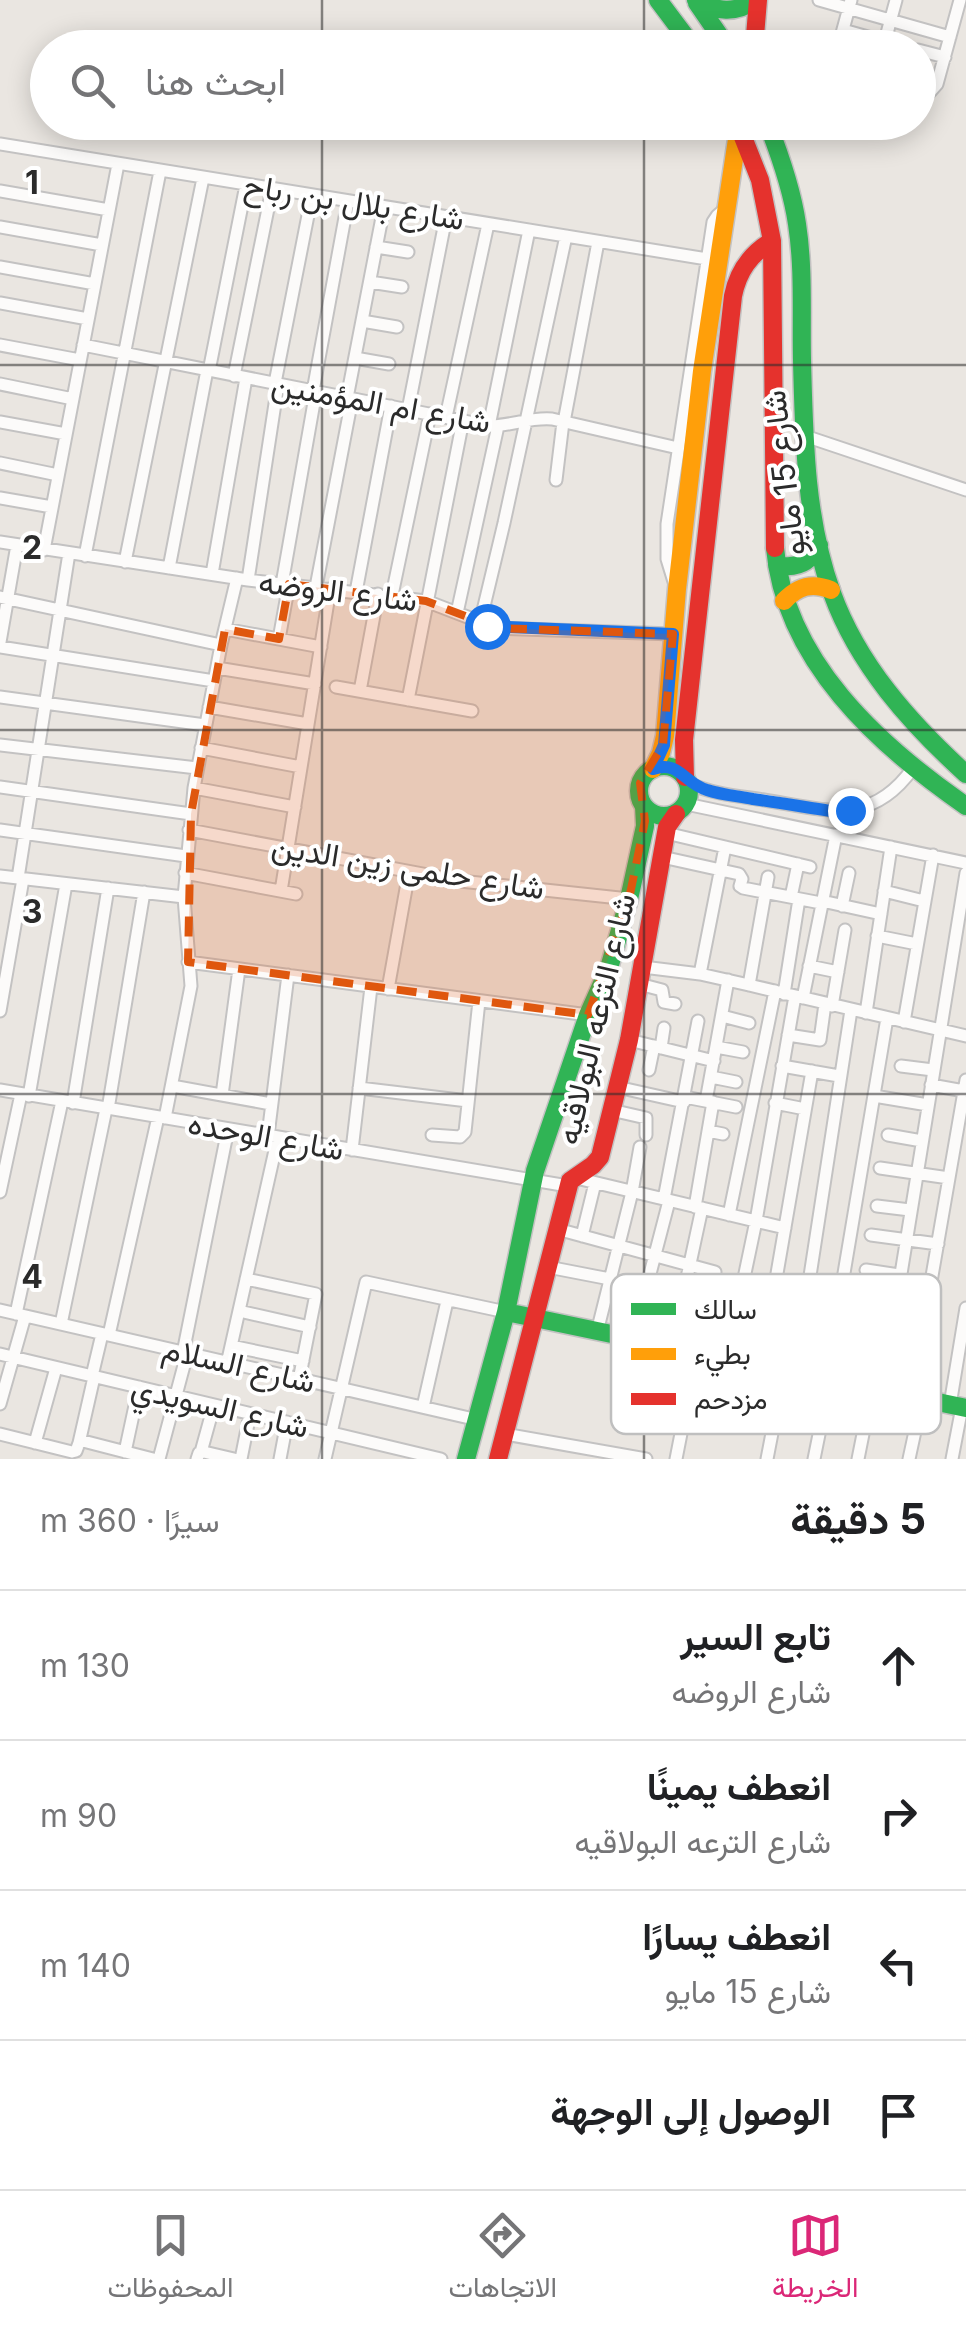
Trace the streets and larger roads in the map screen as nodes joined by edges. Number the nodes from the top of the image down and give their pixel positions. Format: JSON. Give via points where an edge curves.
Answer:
{"nodes":[{"id":1,"x":658,"y":0,"type":"edge"},
{"id":2,"x":695,"y":0,"type":"edge"},
{"id":3,"x":757,"y":0,"type":"edge"},
{"id":4,"x":819,"y":0,"type":"edge"},
{"id":5,"x":896,"y":0,"type":"edge"},
{"id":6,"x":960,"y":0,"type":"edge"},
{"id":7,"x":849,"y":5,"type":"edge"},
{"id":8,"x":890,"y":21,"type":"junction"},
{"id":9,"x":680,"y":30,"type":"edge"},
{"id":10,"x":716,"y":30,"type":"edge"},
{"id":11,"x":757,"y":30,"type":"edge"},
{"id":12,"x":842,"y":30,"type":"edge"},
{"id":13,"x":888,"y":30,"type":"edge"},
{"id":14,"x":924,"y":30,"type":"edge"},
{"id":15,"x":936,"y":33,"type":"edge"},
{"id":16,"x":950,"y":37,"type":"junction"},
{"id":17,"x":936,"y":56,"type":"edge"},
{"id":18,"x":944,"y":58,"type":"junction"},
{"id":19,"x":936,"y":84,"type":"edge"},
{"id":20,"x":736,"y":140,"type":"edge"},
{"id":21,"x":746,"y":140,"type":"edge"},
{"id":22,"x":773,"y":140,"type":"edge"},
{"id":23,"x":0,"y":144,"type":"edge"},
{"id":24,"x":118,"y":164,"type":"junction"},
{"id":25,"x":160,"y":171,"type":"junction"},
{"id":26,"x":203,"y":178,"type":"junction"},
{"id":27,"x":246,"y":184,"type":"junction"},
{"id":28,"x":272,"y":189,"type":"junction"},
{"id":29,"x":0,"y":191,"type":"edge"},
{"id":30,"x":312,"y":196,"type":"junction"},
{"id":31,"x":348,"y":201,"type":"junction"},
{"id":32,"x":384,"y":207,"type":"junction"},
{"id":33,"x":726,"y":209,"type":"junction"},
{"id":34,"x":109,"y":210,"type":"junction"},
{"id":35,"x":446,"y":217,"type":"junction"},
{"id":36,"x":488,"y":224,"type":"junction"},
{"id":37,"x":0,"y":227,"type":"edge"},
{"id":38,"x":529,"y":230,"type":"junction"},
{"id":39,"x":566,"y":236,"type":"junction"},
{"id":40,"x":772,"y":241,"type":"junction"},
{"id":41,"x":598,"y":242,"type":"junction"},
{"id":42,"x":102,"y":246,"type":"junction"},
{"id":43,"x":376,"y":247,"type":"junction"},
{"id":44,"x":408,"y":252,"type":"dead end"},
{"id":45,"x":707,"y":259,"type":"junction"},
{"id":46,"x":0,"y":267,"type":"edge"},
{"id":47,"x":370,"y":282,"type":"junction"},
{"id":48,"x":95,"y":284,"type":"junction"},
{"id":49,"x":402,"y":288,"type":"dead end"},
{"id":50,"x":0,"y":303,"type":"edge"},
{"id":51,"x":88,"y":319,"type":"junction"},
{"id":52,"x":362,"y":321,"type":"junction"},
{"id":53,"x":396,"y":327,"type":"dead end"},
{"id":54,"x":0,"y":345,"type":"edge"},
{"id":55,"x":83,"y":345,"type":"junction"},
{"id":56,"x":124,"y":353,"type":"junction"},
{"id":57,"x":355,"y":358,"type":"junction"},
{"id":58,"x":80,"y":360,"type":"junction"},
{"id":59,"x":166,"y":362,"type":"junction"},
{"id":60,"x":389,"y":364,"type":"dead end"},
{"id":61,"x":208,"y":370,"type":"junction"},
{"id":62,"x":240,"y":377,"type":"junction"},
{"id":63,"x":0,"y":384,"type":"edge"},
{"id":64,"x":276,"y":384,"type":"junction"},
{"id":65,"x":315,"y":391,"type":"junction"},
{"id":66,"x":350,"y":398,"type":"junction"},
{"id":67,"x":72,"y":400,"type":"junction"},
{"id":68,"x":392,"y":406,"type":"junction"},
{"id":69,"x":408,"y":410,"type":"junction"},
{"id":70,"x":430,"y":414,"type":"junction"},
{"id":71,"x":446,"y":417,"type":"junction"},
{"id":72,"x":463,"y":420,"type":"junction"},
{"id":73,"x":524,"y":420,"type":"junction"},
{"id":74,"x":0,"y":422,"type":"edge"},
{"id":75,"x":564,"y":422,"type":"junction"},
{"id":76,"x":493,"y":426,"type":"junction"},
{"id":77,"x":66,"y":434,"type":"junction"},
{"id":78,"x":806,"y":436,"type":"junction"},
{"id":79,"x":678,"y":448,"type":"junction"},
{"id":80,"x":0,"y":462,"type":"edge"},
{"id":81,"x":58,"y":475,"type":"junction"},
{"id":82,"x":556,"y":480,"type":"dead end"},
{"id":83,"x":966,"y":490,"type":"edge"},
{"id":84,"x":0,"y":498,"type":"edge"},
{"id":85,"x":52,"y":508,"type":"junction"},
{"id":86,"x":0,"y":542,"type":"edge"},
{"id":87,"x":16,"y":545,"type":"junction"},
{"id":88,"x":819,"y":546,"type":"junction"},
{"id":89,"x":44,"y":550,"type":"junction"},
{"id":90,"x":68,"y":553,"type":"junction"},
{"id":91,"x":85,"y":556,"type":"junction"},
{"id":92,"x":126,"y":562,"type":"junction"},
{"id":93,"x":777,"y":566,"type":"junction"},
{"id":94,"x":169,"y":568,"type":"junction"},
{"id":95,"x":212,"y":574,"type":"junction"},
{"id":96,"x":242,"y":579,"type":"junction"},
{"id":97,"x":286,"y":584,"type":"junction"},
{"id":98,"x":316,"y":588,"type":"junction"},
{"id":99,"x":330,"y":589,"type":"junction"},
{"id":100,"x":677,"y":590,"type":"junction"},
{"id":101,"x":831,"y":590,"type":"junction"},
{"id":102,"x":356,"y":592,"type":"junction"},
{"id":103,"x":378,"y":594,"type":"junction"},
{"id":104,"x":392,"y":595,"type":"junction"},
{"id":105,"x":4,"y":598,"type":"edge"},
{"id":106,"x":426,"y":601,"type":"junction"},
{"id":107,"x":784,"y":601,"type":"junction"},
{"id":108,"x":60,"y":610,"type":"junction"},
{"id":109,"x":457,"y":613,"type":"junction"},
{"id":110,"x":2,"y":619,"type":"edge"},
{"id":111,"x":480,"y":623,"type":"junction"},
{"id":112,"x":225,"y":629,"type":"junction"},
{"id":113,"x":673,"y":634,"type":"junction"},
{"id":114,"x":279,"y":639,"type":"junction"},
{"id":115,"x":0,"y":644,"type":"edge"},
{"id":116,"x":221,"y":645,"type":"junction"},
{"id":117,"x":320,"y":647,"type":"junction"},
{"id":118,"x":52,"y":656,"type":"junction"},
{"id":119,"x":215,"y":674,"type":"junction"},
{"id":120,"x":314,"y":684,"type":"junction"},
{"id":121,"x":336,"y":687,"type":"dead end"},
{"id":122,"x":360,"y":691,"type":"junction"},
{"id":123,"x":0,"y":696,"type":"edge"},
{"id":124,"x":408,"y":700,"type":"junction"},
{"id":125,"x":44,"y":703,"type":"junction"},
{"id":126,"x":209,"y":707,"type":"junction"},
{"id":127,"x":472,"y":711,"type":"dead end"},
{"id":128,"x":308,"y":724,"type":"junction"},
{"id":129,"x":205,"y":726,"type":"junction"},
{"id":130,"x":0,"y":745,"type":"edge"},
{"id":131,"x":200,"y":748,"type":"junction"},
{"id":132,"x":37,"y":750,"type":"junction"},
{"id":133,"x":301,"y":766,"type":"junction"},
{"id":134,"x":197,"y":768,"type":"junction"},
{"id":135,"x":913,"y":768,"type":"junction"},
{"id":136,"x":653,"y":769,"type":"junction"},
{"id":137,"x":966,"y":774,"type":"edge"},
{"id":138,"x":686,"y":780,"type":"junction"},
{"id":139,"x":0,"y":787,"type":"edge"},
{"id":140,"x":194,"y":788,"type":"junction"},
{"id":141,"x":30,"y":791,"type":"junction"},
{"id":142,"x":644,"y":806,"type":"junction"},
{"id":143,"x":966,"y":806,"type":"edge"},
{"id":144,"x":295,"y":807,"type":"junction"},
{"id":145,"x":681,"y":809,"type":"junction"},
{"id":146,"x":191,"y":814,"type":"junction"},
{"id":147,"x":0,"y":830,"type":"edge"},
{"id":148,"x":189,"y":830,"type":"junction"},
{"id":149,"x":23,"y":833,"type":"junction"},
{"id":150,"x":666,"y":833,"type":"junction"},
{"id":151,"x":836,"y":835,"type":"junction"},
{"id":152,"x":725,"y":847,"type":"junction"},
{"id":153,"x":891,"y":847,"type":"junction"},
{"id":154,"x":288,"y":849,"type":"junction"},
{"id":155,"x":186,"y":856,"type":"junction"},
{"id":156,"x":662,"y":856,"type":"junction"},
{"id":157,"x":933,"y":856,"type":"junction"},
{"id":158,"x":966,"y":862,"type":"edge"},
{"id":159,"x":720,"y":870,"type":"junction"},
{"id":160,"x":185,"y":872,"type":"junction"},
{"id":161,"x":409,"y":872,"type":"junction"},
{"id":162,"x":849,"y":873,"type":"dead end"},
{"id":163,"x":966,"y":873,"type":"edge"},
{"id":164,"x":0,"y":876,"type":"edge"},
{"id":165,"x":768,"y":878,"type":"dead end"},
{"id":166,"x":20,"y":879,"type":"junction"},
{"id":167,"x":66,"y":884,"type":"junction"},
{"id":168,"x":108,"y":888,"type":"junction"},
{"id":169,"x":281,"y":891,"type":"junction"},
{"id":170,"x":144,"y":892,"type":"junction"},
{"id":171,"x":765,"y":892,"type":"junction"},
{"id":172,"x":884,"y":892,"type":"junction"},
{"id":173,"x":296,"y":894,"type":"dead end"},
{"id":174,"x":184,"y":897,"type":"junction"},
{"id":175,"x":795,"y":898,"type":"junction"},
{"id":176,"x":629,"y":899,"type":"junction"},
{"id":177,"x":924,"y":901,"type":"junction"},
{"id":178,"x":822,"y":902,"type":"junction"},
{"id":179,"x":842,"y":906,"type":"junction"},
{"id":180,"x":881,"y":914,"type":"junction"},
{"id":181,"x":845,"y":930,"type":"dead end"},
{"id":182,"x":877,"y":936,"type":"junction"},
{"id":183,"x":917,"y":944,"type":"junction"},
{"id":184,"x":188,"y":962,"type":"junction"},
{"id":185,"x":809,"y":966,"type":"junction"},
{"id":186,"x":239,"y":969,"type":"junction"},
{"id":187,"x":838,"y":972,"type":"junction"},
{"id":188,"x":700,"y":974,"type":"junction"},
{"id":189,"x":288,"y":975,"type":"junction"},
{"id":190,"x":641,"y":976,"type":"junction"},
{"id":191,"x":728,"y":980,"type":"junction"},
{"id":192,"x":749,"y":985,"type":"junction"},
{"id":193,"x":371,"y":987,"type":"junction"},
{"id":194,"x":388,"y":989,"type":"junction"},
{"id":195,"x":789,"y":995,"type":"junction"},
{"id":196,"x":479,"y":1001,"type":"junction"},
{"id":197,"x":675,"y":1004,"type":"dead end"},
{"id":198,"x":828,"y":1005,"type":"junction"},
{"id":199,"x":851,"y":1010,"type":"junction"},
{"id":200,"x":0,"y":1011,"type":"edge"},
{"id":201,"x":866,"y":1013,"type":"junction"},
{"id":202,"x":588,"y":1016,"type":"junction"},
{"id":203,"x":722,"y":1016,"type":"junction"},
{"id":204,"x":888,"y":1018,"type":"junction"},
{"id":205,"x":698,"y":1021,"type":"dead end"},
{"id":206,"x":904,"y":1022,"type":"junction"},
{"id":207,"x":749,"y":1023,"type":"dead end"},
{"id":208,"x":664,"y":1028,"type":"dead end"},
{"id":209,"x":940,"y":1030,"type":"junction"},
{"id":210,"x":788,"y":1034,"type":"junction"},
{"id":211,"x":966,"y":1036,"type":"edge"},
{"id":212,"x":629,"y":1040,"type":"junction"},
{"id":213,"x":657,"y":1047,"type":"junction"},
{"id":214,"x":716,"y":1047,"type":"junction"},
{"id":215,"x":743,"y":1052,"type":"dead end"},
{"id":216,"x":692,"y":1056,"type":"junction"},
{"id":217,"x":714,"y":1061,"type":"junction"},
{"id":218,"x":782,"y":1066,"type":"junction"},
{"id":219,"x":901,"y":1066,"type":"dead end"},
{"id":220,"x":649,"y":1070,"type":"dead end"},
{"id":221,"x":934,"y":1070,"type":"junction"},
{"id":222,"x":812,"y":1071,"type":"junction"},
{"id":223,"x":839,"y":1076,"type":"junction"},
{"id":224,"x":711,"y":1077,"type":"junction"},
{"id":225,"x":736,"y":1082,"type":"dead end"},
{"id":226,"x":931,"y":1085,"type":"junction"},
{"id":227,"x":172,"y":1086,"type":"junction"},
{"id":228,"x":965,"y":1086,"type":"edge"},
{"id":229,"x":617,"y":1087,"type":"junction"},
{"id":230,"x":360,"y":1088,"type":"junction"},
{"id":231,"x":0,"y":1090,"type":"edge"},
{"id":232,"x":25,"y":1095,"type":"junction"},
{"id":233,"x":222,"y":1095,"type":"junction"},
{"id":234,"x":874,"y":1096,"type":"junction"},
{"id":235,"x":684,"y":1099,"type":"junction"},
{"id":236,"x":468,"y":1101,"type":"junction"},
{"id":237,"x":67,"y":1102,"type":"junction"},
{"id":238,"x":710,"y":1102,"type":"junction"},
{"id":239,"x":272,"y":1104,"type":"junction"},
{"id":240,"x":775,"y":1104,"type":"junction"},
{"id":241,"x":928,"y":1105,"type":"junction"},
{"id":242,"x":736,"y":1107,"type":"dead end"},
{"id":243,"x":805,"y":1108,"type":"junction"},
{"id":244,"x":107,"y":1109,"type":"junction"},
{"id":245,"x":611,"y":1110,"type":"junction"},
{"id":246,"x":162,"y":1118,"type":"junction"},
{"id":247,"x":7,"y":1129,"type":"edge"},
{"id":248,"x":228,"y":1129,"type":"junction"},
{"id":249,"x":708,"y":1131,"type":"junction"},
{"id":250,"x":432,"y":1134,"type":"dead end"},
{"id":251,"x":723,"y":1134,"type":"dead end"},
{"id":252,"x":273,"y":1136,"type":"junction"},
{"id":253,"x":888,"y":1136,"type":"dead end"},
{"id":254,"x":922,"y":1142,"type":"junction"},
{"id":255,"x":352,"y":1150,"type":"junction"},
{"id":256,"x":3,"y":1164,"type":"edge"},
{"id":257,"x":880,"y":1168,"type":"dead end"},
{"id":258,"x":916,"y":1173,"type":"junction"},
{"id":259,"x":949,"y":1178,"type":"junction"},
{"id":260,"x":533,"y":1179,"type":"junction"},
{"id":261,"x":570,"y":1181,"type":"junction"},
{"id":262,"x":595,"y":1183,"type":"junction"},
{"id":263,"x":0,"y":1192,"type":"edge"},
{"id":264,"x":632,"y":1192,"type":"junction"},
{"id":265,"x":666,"y":1200,"type":"junction"},
{"id":266,"x":877,"y":1206,"type":"dead end"},
{"id":267,"x":699,"y":1208,"type":"junction"},
{"id":268,"x":910,"y":1210,"type":"junction"},
{"id":269,"x":729,"y":1215,"type":"junction"},
{"id":270,"x":756,"y":1221,"type":"junction"},
{"id":271,"x":785,"y":1228,"type":"junction"},
{"id":272,"x":557,"y":1229,"type":"junction"},
{"id":273,"x":870,"y":1235,"type":"dead end"},
{"id":274,"x":582,"y":1236,"type":"junction"},
{"id":275,"x":905,"y":1240,"type":"junction"},
{"id":276,"x":938,"y":1244,"type":"junction"},
{"id":277,"x":618,"y":1246,"type":"junction"},
{"id":278,"x":654,"y":1256,"type":"junction"},
{"id":279,"x":690,"y":1265,"type":"junction"},
{"id":280,"x":548,"y":1266,"type":"junction"},
{"id":281,"x":866,"y":1270,"type":"dead end"},
{"id":282,"x":716,"y":1272,"type":"dead end"},
{"id":283,"x":611,"y":1274,"type":"edge"},
{"id":284,"x":649,"y":1274,"type":"edge"},
{"id":285,"x":688,"y":1274,"type":"edge"},
{"id":286,"x":745,"y":1274,"type":"edge"},
{"id":287,"x":777,"y":1274,"type":"edge"},
{"id":288,"x":806,"y":1274,"type":"edge"},
{"id":289,"x":845,"y":1274,"type":"edge"},
{"id":290,"x":888,"y":1274,"type":"edge"},
{"id":291,"x":899,"y":1274,"type":"edge"},
{"id":292,"x":934,"y":1274,"type":"edge"},
{"id":293,"x":611,"y":1275,"type":"edge"},
{"id":294,"x":246,"y":1278,"type":"junction"},
{"id":295,"x":610,"y":1279,"type":"junction"},
{"id":296,"x":447,"y":1301,"type":"junction"},
{"id":297,"x":966,"y":1308,"type":"edge"},
{"id":298,"x":0,"y":1310,"type":"edge"},
{"id":299,"x":239,"y":1311,"type":"junction"},
{"id":300,"x":506,"y":1312,"type":"junction"},
{"id":301,"x":20,"y":1315,"type":"junction"},
{"id":302,"x":536,"y":1319,"type":"junction"},
{"id":303,"x":61,"y":1324,"type":"junction"},
{"id":304,"x":310,"y":1327,"type":"junction"},
{"id":305,"x":596,"y":1332,"type":"junction"},
{"id":306,"x":105,"y":1335,"type":"junction"},
{"id":307,"x":611,"y":1335,"type":"edge"},
{"id":308,"x":231,"y":1346,"type":"junction"},
{"id":309,"x":0,"y":1354,"type":"edge"},
{"id":310,"x":185,"y":1354,"type":"junction"},
{"id":311,"x":14,"y":1358,"type":"junction"},
{"id":312,"x":302,"y":1361,"type":"junction"},
{"id":313,"x":227,"y":1364,"type":"junction"},
{"id":314,"x":56,"y":1368,"type":"junction"},
{"id":315,"x":93,"y":1376,"type":"junction"},
{"id":316,"x":298,"y":1380,"type":"junction"},
{"id":317,"x":139,"y":1388,"type":"junction"},
{"id":318,"x":340,"y":1388,"type":"junction"},
{"id":319,"x":176,"y":1396,"type":"junction"},
{"id":320,"x":0,"y":1404,"type":"edge"},
{"id":321,"x":214,"y":1405,"type":"junction"},
{"id":322,"x":423,"y":1406,"type":"junction"},
{"id":323,"x":959,"y":1407,"type":"edge"},
{"id":324,"x":250,"y":1414,"type":"junction"},
{"id":325,"x":478,"y":1420,"type":"junction"},
{"id":326,"x":287,"y":1422,"type":"junction"},
{"id":327,"x":330,"y":1433,"type":"junction"},
{"id":328,"x":0,"y":1434,"type":"edge"},
{"id":329,"x":505,"y":1434,"type":"junction"},
{"id":330,"x":681,"y":1434,"type":"edge"},
{"id":331,"x":772,"y":1434,"type":"edge"},
{"id":332,"x":818,"y":1434,"type":"edge"},
{"id":333,"x":865,"y":1434,"type":"edge"},
{"id":334,"x":912,"y":1434,"type":"edge"},
{"id":335,"x":35,"y":1443,"type":"junction"},
{"id":336,"x":79,"y":1444,"type":"junction"},
{"id":337,"x":125,"y":1452,"type":"junction"},
{"id":338,"x":588,"y":1454,"type":"edge"},
{"id":339,"x":199,"y":1455,"type":"edge"},
{"id":340,"x":156,"y":1459,"type":"edge"},
{"id":341,"x":238,"y":1459,"type":"edge"},
{"id":342,"x":280,"y":1459,"type":"edge"},
{"id":343,"x":324,"y":1459,"type":"edge"},
{"id":344,"x":441,"y":1459,"type":"edge"},
{"id":345,"x":466,"y":1459,"type":"edge"},
{"id":346,"x":498,"y":1459,"type":"edge"},
{"id":347,"x":646,"y":1459,"type":"edge"},
{"id":348,"x":676,"y":1459,"type":"edge"},
{"id":349,"x":767,"y":1459,"type":"edge"},
{"id":350,"x":814,"y":1459,"type":"edge"},
{"id":351,"x":858,"y":1459,"type":"edge"},
{"id":352,"x":909,"y":1459,"type":"edge"},
{"id":353,"x":952,"y":1459,"type":"edge"}],
"edges":[{"from":1,"to":9,"type":"street"},
{"from":2,"to":3,"type":"street","via":[[726,11]]},
{"from":2,"to":10,"type":"street"},
{"from":3,"to":11,"type":"street"},
{"from":4,"to":7,"type":"street"},
{"from":5,"to":8,"type":"street"},
{"from":6,"to":16,"type":"street"},
{"from":7,"to":8,"type":"street"},
{"from":7,"to":12,"type":"street"},
{"from":8,"to":13,"type":"street"},
{"from":8,"to":14,"type":"street"},
{"from":15,"to":16,"type":"street"},
{"from":16,"to":18,"type":"street"},
{"from":17,"to":18,"type":"street"},
{"from":18,"to":19,"type":"street"},
{"from":20,"to":33,"type":"street"},
{"from":21,"to":40,"type":"street","name":"شارع 15 مايو","via":[[762,182]]},
{"from":22,"to":78,"type":"street","name":"شارع 15 مايو","via":[[799,239]]},
{"from":23,"to":24,"type":"street","name":"شارع بلال بن رباح"},
{"from":24,"to":25,"type":"street","name":"شارع بلال بن رباح"},
{"from":24,"to":34,"type":"street"},
{"from":25,"to":26,"type":"street","name":"شارع بلال بن رباح"},
{"from":25,"to":56,"type":"street"},
{"from":26,"to":27,"type":"street","name":"شارع بلال بن رباح"},
{"from":26,"to":59,"type":"street"},
{"from":27,"to":28,"type":"street","name":"شارع بلال بن رباح"},
{"from":27,"to":61,"type":"street"},
{"from":28,"to":30,"type":"street","name":"شارع بلال بن رباح"},
{"from":28,"to":62,"type":"street"},
{"from":29,"to":34,"type":"street"},
{"from":30,"to":31,"type":"street","name":"شارع بلال بن رباح"},
{"from":30,"to":64,"type":"street"},
{"from":31,"to":32,"type":"street","name":"شارع بلال بن رباح"},
{"from":31,"to":65,"type":"street"},
{"from":32,"to":35,"type":"street","name":"شارع بلال بن رباح"},
{"from":32,"to":43,"type":"street"},
{"from":33,"to":45,"type":"street","via":[[713,222]]},
{"from":33,"to":100,"type":"street"},
{"from":34,"to":42,"type":"street"},
{"from":35,"to":36,"type":"street","name":"شارع بلال بن رباح"},
{"from":35,"to":69,"type":"street"},
{"from":36,"to":38,"type":"street","name":"شارع بلال بن رباح"},
{"from":36,"to":71,"type":"street"},
{"from":37,"to":42,"type":"street"},
{"from":38,"to":39,"type":"street","name":"شارع بلال بن رباح"},
{"from":38,"to":76,"type":"street"},
{"from":39,"to":41,"type":"street","name":"شارع بلال بن رباح"},
{"from":39,"to":73,"type":"street"},
{"from":40,"to":93,"type":"street","name":"شارع 15 مايو"},
{"from":40,"to":138,"type":"street","via":[[746,262],[733,296],[683,750]]},
{"from":41,"to":45,"type":"street","name":"شارع بلال بن رباح"},
{"from":41,"to":75,"type":"street"},
{"from":42,"to":48,"type":"street"},
{"from":43,"to":44,"type":"street"},
{"from":43,"to":47,"type":"street"},
{"from":45,"to":79,"type":"street"},
{"from":46,"to":48,"type":"street"},
{"from":47,"to":49,"type":"street"},
{"from":47,"to":52,"type":"street"},
{"from":48,"to":51,"type":"street"},
{"from":50,"to":51,"type":"street"},
{"from":51,"to":55,"type":"street"},
{"from":52,"to":53,"type":"street"},
{"from":52,"to":57,"type":"street"},
{"from":54,"to":58,"type":"street"},
{"from":55,"to":56,"type":"street","name":"شارع ام المؤمنين"},
{"from":55,"to":58,"type":"street"},
{"from":56,"to":59,"type":"street","name":"شارع ام المؤمنين"},
{"from":56,"to":91,"type":"street"},
{"from":57,"to":60,"type":"street"},
{"from":57,"to":66,"type":"street"},
{"from":58,"to":67,"type":"street"},
{"from":59,"to":61,"type":"street","name":"شارع ام المؤمنين"},
{"from":59,"to":92,"type":"street"},
{"from":61,"to":62,"type":"street","name":"شارع ام المؤمنين"},
{"from":61,"to":94,"type":"street"},
{"from":62,"to":64,"type":"street","name":"شارع ام المؤمنين"},
{"from":62,"to":95,"type":"street"},
{"from":63,"to":67,"type":"street"},
{"from":64,"to":65,"type":"street","name":"شارع ام المؤمنين"},
{"from":64,"to":96,"type":"street"},
{"from":65,"to":66,"type":"street","name":"شارع ام المؤمنين"},
{"from":65,"to":97,"type":"street"},
{"from":66,"to":68,"type":"street","name":"شارع ام المؤمنين"},
{"from":66,"to":98,"type":"street"},
{"from":67,"to":77,"type":"street"},
{"from":68,"to":69,"type":"street","name":"شارع ام المؤمنين"},
{"from":68,"to":102,"type":"street"},
{"from":69,"to":70,"type":"street","name":"شارع ام المؤمنين"},
{"from":70,"to":71,"type":"street","name":"شارع ام المؤمنين"},
{"from":70,"to":104,"type":"street"},
{"from":71,"to":72,"type":"street","name":"شارع ام المؤمنين"},
{"from":72,"to":76,"type":"street","name":"شارع ام المؤمنين"},
{"from":72,"to":106,"type":"street"},
{"from":73,"to":75,"type":"street","name":"شارع ام المؤمنين"},
{"from":73,"to":76,"type":"street","name":"شارع ام المؤمنين"},
{"from":73,"to":111,"type":"street"},
{"from":74,"to":77,"type":"street"},
{"from":75,"to":79,"type":"street","name":"شارع ام المؤمنين"},
{"from":75,"to":82,"type":"street"},
{"from":76,"to":109,"type":"street"},
{"from":77,"to":81,"type":"street"},
{"from":78,"to":83,"type":"street"},
{"from":78,"to":88,"type":"street","name":"شارع 15 مايو"},
{"from":79,"to":100,"type":"street","via":[[665,537]]},
{"from":80,"to":81,"type":"street"},
{"from":81,"to":85,"type":"street"},
{"from":84,"to":85,"type":"street"},
{"from":85,"to":89,"type":"street"},
{"from":86,"to":87,"type":"street","name":"شارع الروضه"},
{"from":87,"to":89,"type":"street","name":"شارع الروضه"},
{"from":87,"to":105,"type":"street"},
{"from":88,"to":93,"type":"street","via":[[800,566]]},
{"from":88,"to":101,"type":"street","name":"شارع 15 مايو"},
{"from":89,"to":90,"type":"street","name":"شارع الروضه"},
{"from":90,"to":91,"type":"street","name":"شارع الروضه"},
{"from":90,"to":108,"type":"street"},
{"from":91,"to":92,"type":"street","name":"شارع الروضه"},
{"from":92,"to":94,"type":"street","name":"شارع الروضه"},
{"from":93,"to":107,"type":"street","name":"شارع 15 مايو"},
{"from":94,"to":95,"type":"street","name":"شارع الروضه"},
{"from":95,"to":96,"type":"street","name":"شارع الروضه"},
{"from":96,"to":97,"type":"street","name":"شارع الروضه"},
{"from":96,"to":112,"type":"street"},
{"from":97,"to":98,"type":"street","name":"شارع الروضه"},
{"from":97,"to":114,"type":"street"},
{"from":98,"to":99,"type":"street","name":"شارع الروضه"},
{"from":99,"to":102,"type":"street","name":"شارع الروضه"},
{"from":99,"to":117,"type":"street"},
{"from":100,"to":113,"type":"street"},
{"from":101,"to":107,"type":"street","via":[[797,588]]},
{"from":101,"to":137,"type":"street","name":"شارع 15 مايو","via":[[886,689]]},
{"from":102,"to":103,"type":"street","name":"شارع الروضه"},
{"from":103,"to":104,"type":"street","name":"شارع الروضه"},
{"from":103,"to":122,"type":"street"},
{"from":104,"to":106,"type":"street","name":"شارع الروضه"},
{"from":105,"to":108,"type":"street"},
{"from":105,"to":110,"type":"street"},
{"from":106,"to":109,"type":"street","name":"شارع الروضه"},
{"from":106,"to":124,"type":"street"},
{"from":107,"to":135,"type":"street","name":"شارع 15 مايو","via":[[833,685]]},
{"from":108,"to":116,"type":"street"},
{"from":108,"to":118,"type":"street"},
{"from":109,"to":111,"type":"street","name":"شارع الروضه"},
{"from":110,"to":115,"type":"street"},
{"from":111,"to":113,"type":"street","name":"شارع الروضه"},
{"from":112,"to":114,"type":"street"},
{"from":112,"to":116,"type":"street"},
{"from":113,"to":136,"type":"street","via":[[664,745]]},
{"from":114,"to":117,"type":"street"},
{"from":115,"to":118,"type":"street"},
{"from":116,"to":119,"type":"street"},
{"from":117,"to":120,"type":"street"},
{"from":118,"to":119,"type":"street"},
{"from":118,"to":125,"type":"street"},
{"from":119,"to":120,"type":"street"},
{"from":119,"to":126,"type":"street"},
{"from":120,"to":128,"type":"street"},
{"from":121,"to":122,"type":"street"},
{"from":122,"to":124,"type":"street"},
{"from":123,"to":125,"type":"street"},
{"from":124,"to":127,"type":"street"},
{"from":125,"to":129,"type":"street"},
{"from":125,"to":132,"type":"street"},
{"from":126,"to":128,"type":"street"},
{"from":126,"to":129,"type":"street"},
{"from":128,"to":133,"type":"street"},
{"from":129,"to":131,"type":"street"},
{"from":130,"to":132,"type":"street"},
{"from":131,"to":133,"type":"street"},
{"from":131,"to":134,"type":"street"},
{"from":132,"to":134,"type":"street"},
{"from":132,"to":141,"type":"street"},
{"from":133,"to":144,"type":"street"},
{"from":134,"to":140,"type":"street"},
{"from":135,"to":138,"type":"street","via":[[884,797],[838,812],[715,792]]},
{"from":135,"to":143,"type":"street","name":"شارع 15 مايو"},
{"from":136,"to":138,"type":"street","via":[[670,767]]},
{"from":136,"to":142,"type":"street","via":[[640,783]]},
{"from":138,"to":145,"type":"street"},
{"from":139,"to":141,"type":"street"},
{"from":140,"to":144,"type":"street"},
{"from":140,"to":146,"type":"street"},
{"from":141,"to":146,"type":"street"},
{"from":141,"to":149,"type":"street"},
{"from":142,"to":145,"type":"street","via":[[658,816]]},
{"from":142,"to":176,"type":"street","name":"شارع الترعه البولاقيه"},
{"from":144,"to":154,"type":"street"},
{"from":145,"to":150,"type":"street","name":"شارع الترعه البولاقيه"},
{"from":145,"to":151,"type":"street"},
{"from":146,"to":148,"type":"street"},
{"from":147,"to":149,"type":"street"},
{"from":148,"to":154,"type":"street","name":"شارع حلمى زين الدين"},
{"from":148,"to":155,"type":"street"},
{"from":149,"to":155,"type":"street"},
{"from":149,"to":166,"type":"street"},
{"from":150,"to":152,"type":"street"},
{"from":150,"to":156,"type":"street","name":"شارع الترعه البولاقيه"},
{"from":151,"to":153,"type":"street"},
{"from":151,"to":178,"type":"street"},
{"from":152,"to":159,"type":"street"},
{"from":152,"to":175,"type":"street","via":[[804,866]]},
{"from":153,"to":157,"type":"street"},
{"from":153,"to":172,"type":"street"},
{"from":154,"to":161,"type":"street","name":"شارع حلمى زين الدين"},
{"from":154,"to":169,"type":"street"},
{"from":155,"to":160,"type":"street"},
{"from":156,"to":159,"type":"street"},
{"from":156,"to":190,"type":"street","name":"شارع الترعه البولاقيه"},
{"from":157,"to":158,"type":"street"},
{"from":157,"to":177,"type":"street"},
{"from":159,"to":171,"type":"street","via":[[739,874],[741,888]]},
{"from":159,"to":188,"type":"street","via":[[719,904]]},
{"from":160,"to":169,"type":"street"},
{"from":160,"to":174,"type":"street"},
{"from":161,"to":176,"type":"street","name":"شارع حلمى زين الدين"},
{"from":161,"to":194,"type":"street"},
{"from":162,"to":179,"type":"street"},
{"from":163,"to":209,"type":"street"},
{"from":164,"to":166,"type":"street"},
{"from":165,"to":171,"type":"street"},
{"from":166,"to":167,"type":"street"},
{"from":166,"to":200,"type":"street"},
{"from":167,"to":168,"type":"street"},
{"from":167,"to":232,"type":"street"},
{"from":168,"to":170,"type":"street"},
{"from":168,"to":237,"type":"street"},
{"from":169,"to":173,"type":"street"},
{"from":170,"to":174,"type":"street"},
{"from":170,"to":244,"type":"street"},
{"from":171,"to":175,"type":"street"},
{"from":171,"to":192,"type":"street"},
{"from":172,"to":177,"type":"street"},
{"from":172,"to":180,"type":"street"},
{"from":174,"to":184,"type":"street"},
{"from":175,"to":178,"type":"street"},
{"from":175,"to":195,"type":"street"},
{"from":176,"to":202,"type":"street","name":"شارع الترعه البولاقيه"},
{"from":177,"to":183,"type":"street"},
{"from":178,"to":179,"type":"street"},
{"from":178,"to":185,"type":"street"},
{"from":179,"to":180,"type":"street"},
{"from":180,"to":182,"type":"street"},
{"from":181,"to":187,"type":"street"},
{"from":182,"to":183,"type":"street"},
{"from":182,"to":201,"type":"street"},
{"from":183,"to":206,"type":"street"},
{"from":184,"to":186,"type":"street"},
{"from":184,"to":227,"type":"street","via":[[190,986]]},
{"from":185,"to":187,"type":"street"},
{"from":185,"to":195,"type":"street"},
{"from":186,"to":189,"type":"street"},
{"from":186,"to":233,"type":"street"},
{"from":187,"to":198,"type":"street"},
{"from":188,"to":190,"type":"street"},
{"from":188,"to":191,"type":"street"},
{"from":189,"to":193,"type":"street"},
{"from":189,"to":239,"type":"street"},
{"from":190,"to":197,"type":"street","via":[[662,990],[664,1002]]},
{"from":190,"to":212,"type":"street","name":"شارع الترعه البولاقيه"},
{"from":191,"to":192,"type":"street"},
{"from":191,"to":203,"type":"street"},
{"from":192,"to":195,"type":"street"},
{"from":193,"to":194,"type":"street"},
{"from":193,"to":230,"type":"street"},
{"from":194,"to":196,"type":"street"},
{"from":195,"to":198,"type":"street"},
{"from":195,"to":210,"type":"street"},
{"from":195,"to":269,"type":"street"},
{"from":196,"to":202,"type":"street"},
{"from":196,"to":236,"type":"street"},
{"from":198,"to":199,"type":"street"},
{"from":198,"to":210,"type":"street","via":[[820,1040]]},
{"from":199,"to":201,"type":"street"},
{"from":199,"to":223,"type":"street"},
{"from":201,"to":204,"type":"street"},
{"from":202,"to":260,"type":"street","name":"شارع الترعه البولاقيه"},
{"from":203,"to":207,"type":"street"},
{"from":203,"to":214,"type":"street"},
{"from":204,"to":206,"type":"street"},
{"from":204,"to":234,"type":"street"},
{"from":205,"to":216,"type":"street"},
{"from":206,"to":209,"type":"street"},
{"from":208,"to":213,"type":"street"},
{"from":209,"to":211,"type":"street"},
{"from":209,"to":221,"type":"street"},
{"from":210,"to":218,"type":"street"},
{"from":212,"to":213,"type":"street"},
{"from":212,"to":229,"type":"street","name":"شارع الترعه البولاقيه"},
{"from":213,"to":216,"type":"street"},
{"from":213,"to":220,"type":"street"},
{"from":214,"to":215,"type":"street"},
{"from":214,"to":217,"type":"street"},
{"from":216,"to":217,"type":"street"},
{"from":216,"to":235,"type":"street"},
{"from":217,"to":224,"type":"street"},
{"from":218,"to":222,"type":"street"},
{"from":218,"to":240,"type":"street"},
{"from":219,"to":221,"type":"street"},
{"from":221,"to":226,"type":"street"},
{"from":222,"to":223,"type":"street"},
{"from":222,"to":243,"type":"street"},
{"from":223,"to":288,"type":"street"},
{"from":224,"to":225,"type":"street"},
{"from":224,"to":238,"type":"street"},
{"from":226,"to":228,"type":"street"},
{"from":226,"to":241,"type":"street"},
{"from":227,"to":233,"type":"street"},
{"from":227,"to":246,"type":"street"},
{"from":228,"to":259,"type":"street"},
{"from":229,"to":235,"type":"street"},
{"from":229,"to":245,"type":"street","name":"شارع الترعه البولاقيه"},
{"from":230,"to":236,"type":"street"},
{"from":230,"to":255,"type":"street"},
{"from":231,"to":232,"type":"street","name":"شارع الوحده"},
{"from":232,"to":237,"type":"street","name":"شارع الوحده"},
{"from":232,"to":247,"type":"street"},
{"from":233,"to":239,"type":"street"},
{"from":234,"to":241,"type":"street"},
{"from":234,"to":289,"type":"street"},
{"from":235,"to":238,"type":"street"},
{"from":235,"to":265,"type":"street"},
{"from":236,"to":250,"type":"street","via":[[463,1135]]},
{"from":237,"to":244,"type":"street","name":"شارع الوحده"},
{"from":237,"to":301,"type":"street"},
{"from":238,"to":242,"type":"street"},
{"from":238,"to":249,"type":"street"},
{"from":239,"to":252,"type":"street"},
{"from":240,"to":243,"type":"street"},
{"from":240,"to":270,"type":"street"},
{"from":241,"to":254,"type":"street"},
{"from":243,"to":271,"type":"street"},
{"from":244,"to":246,"type":"street","name":"شارع الوحده"},
{"from":244,"to":303,"type":"street"},
{"from":245,"to":261,"type":"street","name":"شارع الترعه البولاقيه","via":[[598,1162]]},
{"from":245,"to":264,"type":"street","via":[[647,1121]]},
{"from":246,"to":248,"type":"street","name":"شارع الوحده"},
{"from":246,"to":306,"type":"street"},
{"from":247,"to":256,"type":"street"},
{"from":248,"to":252,"type":"street","name":"شارع الوحده"},
{"from":248,"to":310,"type":"street"},
{"from":249,"to":251,"type":"street"},
{"from":249,"to":267,"type":"street"},
{"from":252,"to":255,"type":"street","name":"شارع الوحده"},
{"from":252,"to":294,"type":"street"},
{"from":253,"to":254,"type":"street"},
{"from":254,"to":258,"type":"street"},
{"from":255,"to":260,"type":"street","name":"شارع الوحده"},
{"from":256,"to":263,"type":"street"},
{"from":257,"to":258,"type":"street"},
{"from":258,"to":259,"type":"street"},
{"from":258,"to":268,"type":"street"},
{"from":259,"to":276,"type":"street"},
{"from":260,"to":261,"type":"street","name":"شارع الوحده"},
{"from":260,"to":300,"type":"street","name":"شارع الترعه البولاقيه"},
{"from":261,"to":262,"type":"street","name":"شارع الوحده"},
{"from":261,"to":272,"type":"street","name":"شارع الترعه البولاقيه"},
{"from":262,"to":264,"type":"street","name":"شارع الوحده"},
{"from":262,"to":274,"type":"street"},
{"from":264,"to":265,"type":"street","name":"شارع الوحده"},
{"from":264,"to":277,"type":"street"},
{"from":265,"to":267,"type":"street","name":"شارع الوحده"},
{"from":265,"to":278,"type":"street"},
{"from":266,"to":268,"type":"street"},
{"from":267,"to":269,"type":"street","name":"شارع الوحده"},
{"from":267,"to":279,"type":"street"},
{"from":268,"to":275,"type":"street"},
{"from":269,"to":270,"type":"street","name":"شارع الوحده"},
{"from":270,"to":271,"type":"street","name":"شارع الوحده"},
{"from":270,"to":286,"type":"street"},
{"from":271,"to":287,"type":"street"},
{"from":272,"to":274,"type":"street"},
{"from":272,"to":280,"type":"street","name":"شارع الترعه البولاقيه"},
{"from":273,"to":275,"type":"street"},
{"from":274,"to":277,"type":"street"},
{"from":275,"to":276,"type":"street"},
{"from":275,"to":291,"type":"street"},
{"from":276,"to":292,"type":"street"},
{"from":277,"to":278,"type":"street"},
{"from":277,"to":283,"type":"street"},
{"from":278,"to":279,"type":"street"},
{"from":278,"to":284,"type":"street"},
{"from":279,"to":282,"type":"street"},
{"from":279,"to":285,"type":"street"},
{"from":280,"to":295,"type":"street"},
{"from":280,"to":302,"type":"street","name":"شارع الترعه البولاقيه"},
{"from":281,"to":290,"type":"street"},
{"from":293,"to":295,"type":"street"},
{"from":294,"to":299,"type":"street"},
{"from":294,"to":304,"type":"street","via":[[316,1294]]},
{"from":295,"to":305,"type":"street"},
{"from":296,"to":300,"type":"street"},
{"from":296,"to":318,"type":"street","via":[[366,1282]]},
{"from":296,"to":322,"type":"street"},
{"from":297,"to":323,"type":"street"},
{"from":298,"to":301,"type":"street","name":"شارع السلام"},
{"from":299,"to":304,"type":"street"},
{"from":299,"to":308,"type":"street"},
{"from":300,"to":302,"type":"street"},
{"from":300,"to":325,"type":"street","name":"شارع الترعه البولاقيه"},
{"from":301,"to":303,"type":"street","name":"شارع السلام"},
{"from":301,"to":311,"type":"street"},
{"from":302,"to":305,"type":"street"},
{"from":302,"to":329,"type":"street","name":"شارع الترعه البولاقيه"},
{"from":303,"to":306,"type":"street","name":"شارع السلام"},
{"from":304,"to":312,"type":"street"},
{"from":305,"to":307,"type":"street"},
{"from":306,"to":310,"type":"street","name":"شارع السلام"},
{"from":306,"to":315,"type":"street"},
{"from":308,"to":312,"type":"street"},
{"from":308,"to":313,"type":"street"},
{"from":309,"to":311,"type":"street","name":"شارع السويدي"},
{"from":310,"to":313,"type":"street","name":"شارع السلام"},
{"from":310,"to":319,"type":"street"},
{"from":311,"to":314,"type":"street","name":"شارع السويدي"},
{"from":311,"to":320,"type":"street"},
{"from":312,"to":316,"type":"street"},
{"from":313,"to":316,"type":"street","name":"شارع السلام"},
{"from":314,"to":315,"type":"street","name":"شارع السويدي"},
{"from":314,"to":335,"type":"street"},
{"from":315,"to":317,"type":"street","name":"شارع السويدي"},
{"from":315,"to":336,"type":"street"},
{"from":316,"to":318,"type":"street","name":"شارع السلام"},
{"from":317,"to":319,"type":"street","name":"شارع السويدي"},
{"from":317,"to":337,"type":"street"},
{"from":318,"to":322,"type":"street","name":"شارع السلام"},
{"from":318,"to":327,"type":"street"},
{"from":319,"to":321,"type":"street","name":"شارع السويدي"},
{"from":319,"to":340,"type":"street"},
{"from":321,"to":324,"type":"street","name":"شارع السويدي"},
{"from":321,"to":339,"type":"street"},
{"from":322,"to":325,"type":"street","name":"شارع السلام"},
{"from":323,"to":353,"type":"street"},
{"from":324,"to":326,"type":"street","name":"شارع السويدي"},
{"from":324,"to":341,"type":"street"},
{"from":325,"to":345,"type":"street","name":"شارع الترعه البولاقيه"},
{"from":326,"to":327,"type":"street","name":"شارع السويدي"},
{"from":326,"to":342,"type":"street"},
{"from":327,"to":343,"type":"street"},
{"from":327,"to":344,"type":"street","name":"شارع السويدي"},
{"from":328,"to":335,"type":"street"},
{"from":329,"to":338,"type":"street"},
{"from":329,"to":346,"type":"street","name":"شارع الترعه البولاقيه"},
{"from":330,"to":348,"type":"street"},
{"from":331,"to":349,"type":"street"},
{"from":332,"to":350,"type":"street"},
{"from":333,"to":351,"type":"street"},
{"from":334,"to":352,"type":"street"},
{"from":335,"to":336,"type":"street","via":[[72,1452]]},
{"from":336,"to":337,"type":"street"},
{"from":337,"to":340,"type":"street"},
{"from":338,"to":347,"type":"street"},
{"from":339,"to":341,"type":"street"}]}
